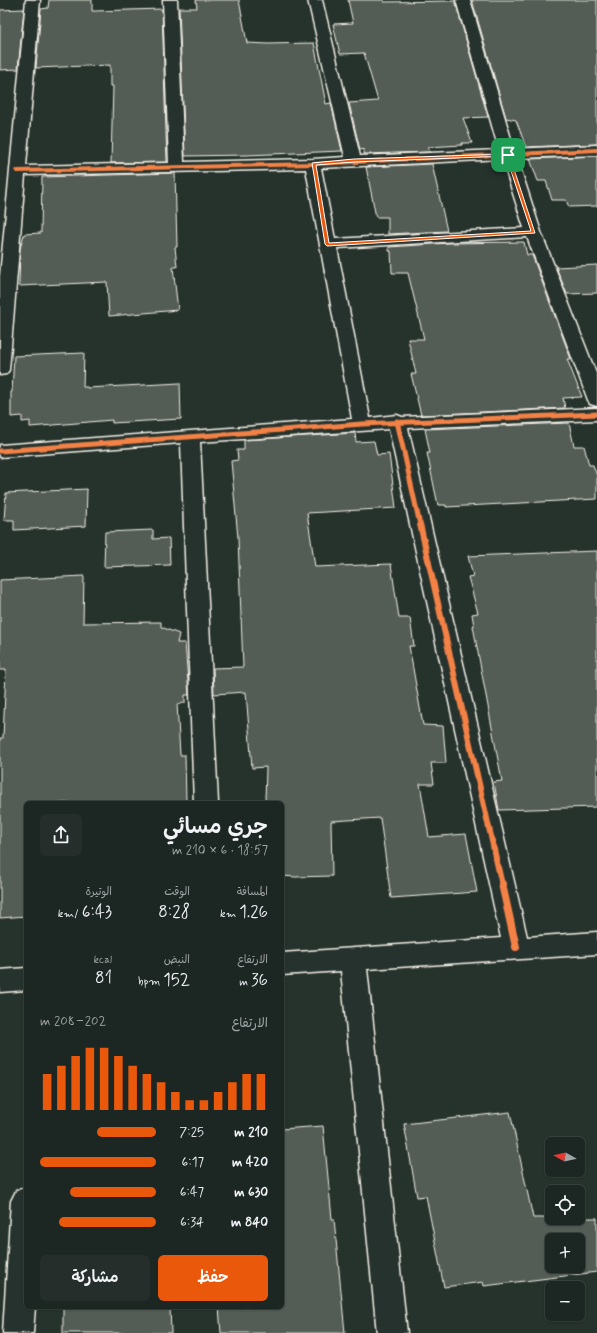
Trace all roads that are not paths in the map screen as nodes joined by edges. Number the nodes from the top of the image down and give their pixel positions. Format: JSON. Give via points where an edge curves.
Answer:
{"nodes":[{"id":1,"x":33,"y":0,"type":"edge"},
{"id":2,"x":170,"y":0,"type":"edge"},
{"id":3,"x":315,"y":0,"type":"edge"},
{"id":4,"x":463,"y":0,"type":"edge"},
{"id":5,"x":597,"y":150,"type":"edge"},
{"id":6,"x":508,"y":155,"type":"junction"},
{"id":7,"x":354,"y":160,"type":"junction"},
{"id":8,"x":313,"y":164,"type":"junction"},
{"id":9,"x":177,"y":167,"type":"junction"},
{"id":10,"x":17,"y":171,"type":"junction"},
{"id":11,"x":7,"y":206,"type":"edge"},
{"id":12,"x":533,"y":232,"type":"junction"},
{"id":13,"x":327,"y":244,"type":"junction"},
{"id":14,"x":0,"y":370,"type":"edge"},
{"id":15,"x":597,"y":400,"type":"edge"},
{"id":16,"x":597,"y":414,"type":"edge"},
{"id":17,"x":397,"y":422,"type":"junction"},
{"id":18,"x":362,"y":424,"type":"junction"},
{"id":19,"x":190,"y":436,"type":"junction"},
{"id":20,"x":0,"y":451,"type":"edge"},
{"id":21,"x":206,"y":801,"type":"edge"},
{"id":22,"x":597,"y":943,"type":"edge"},
{"id":23,"x":516,"y":947,"type":"junction"},
{"id":24,"x":353,"y":959,"type":"junction"},
{"id":25,"x":284,"y":964,"type":"edge"},
{"id":26,"x":24,"y":979,"type":"edge"},
{"id":27,"x":0,"y":981,"type":"edge"},
{"id":28,"x":24,"y":1234,"type":"edge"},
{"id":29,"x":18,"y":1333,"type":"edge"},
{"id":30,"x":392,"y":1333,"type":"edge"}],
"edges":[{"from":1,"to":10,"type":"street"},
{"from":2,"to":9,"type":"street"},
{"from":3,"to":7,"type":"street"},
{"from":4,"to":6,"type":"street"},
{"from":5,"to":6,"type":"street"},
{"from":6,"to":7,"type":"street"},
{"from":6,"to":12,"type":"street"},
{"from":7,"to":8,"type":"street"},
{"from":8,"to":9,"type":"street"},
{"from":8,"to":13,"type":"street"},
{"from":9,"to":10,"type":"street"},
{"from":10,"to":11,"type":"street"},
{"from":11,"to":14,"type":"street"},
{"from":12,"to":13,"type":"street"},
{"from":12,"to":15,"type":"street"},
{"from":13,"to":18,"type":"street"},
{"from":16,"to":17,"type":"street"},
{"from":17,"to":18,"type":"street"},
{"from":17,"to":23,"type":"street"},
{"from":18,"to":19,"type":"street"},
{"from":19,"to":20,"type":"street"},
{"from":19,"to":21,"type":"street"},
{"from":22,"to":23,"type":"street"},
{"from":23,"to":24,"type":"street"},
{"from":24,"to":25,"type":"street"},
{"from":24,"to":30,"type":"street"},
{"from":26,"to":27,"type":"street"},
{"from":28,"to":29,"type":"street"}]}
